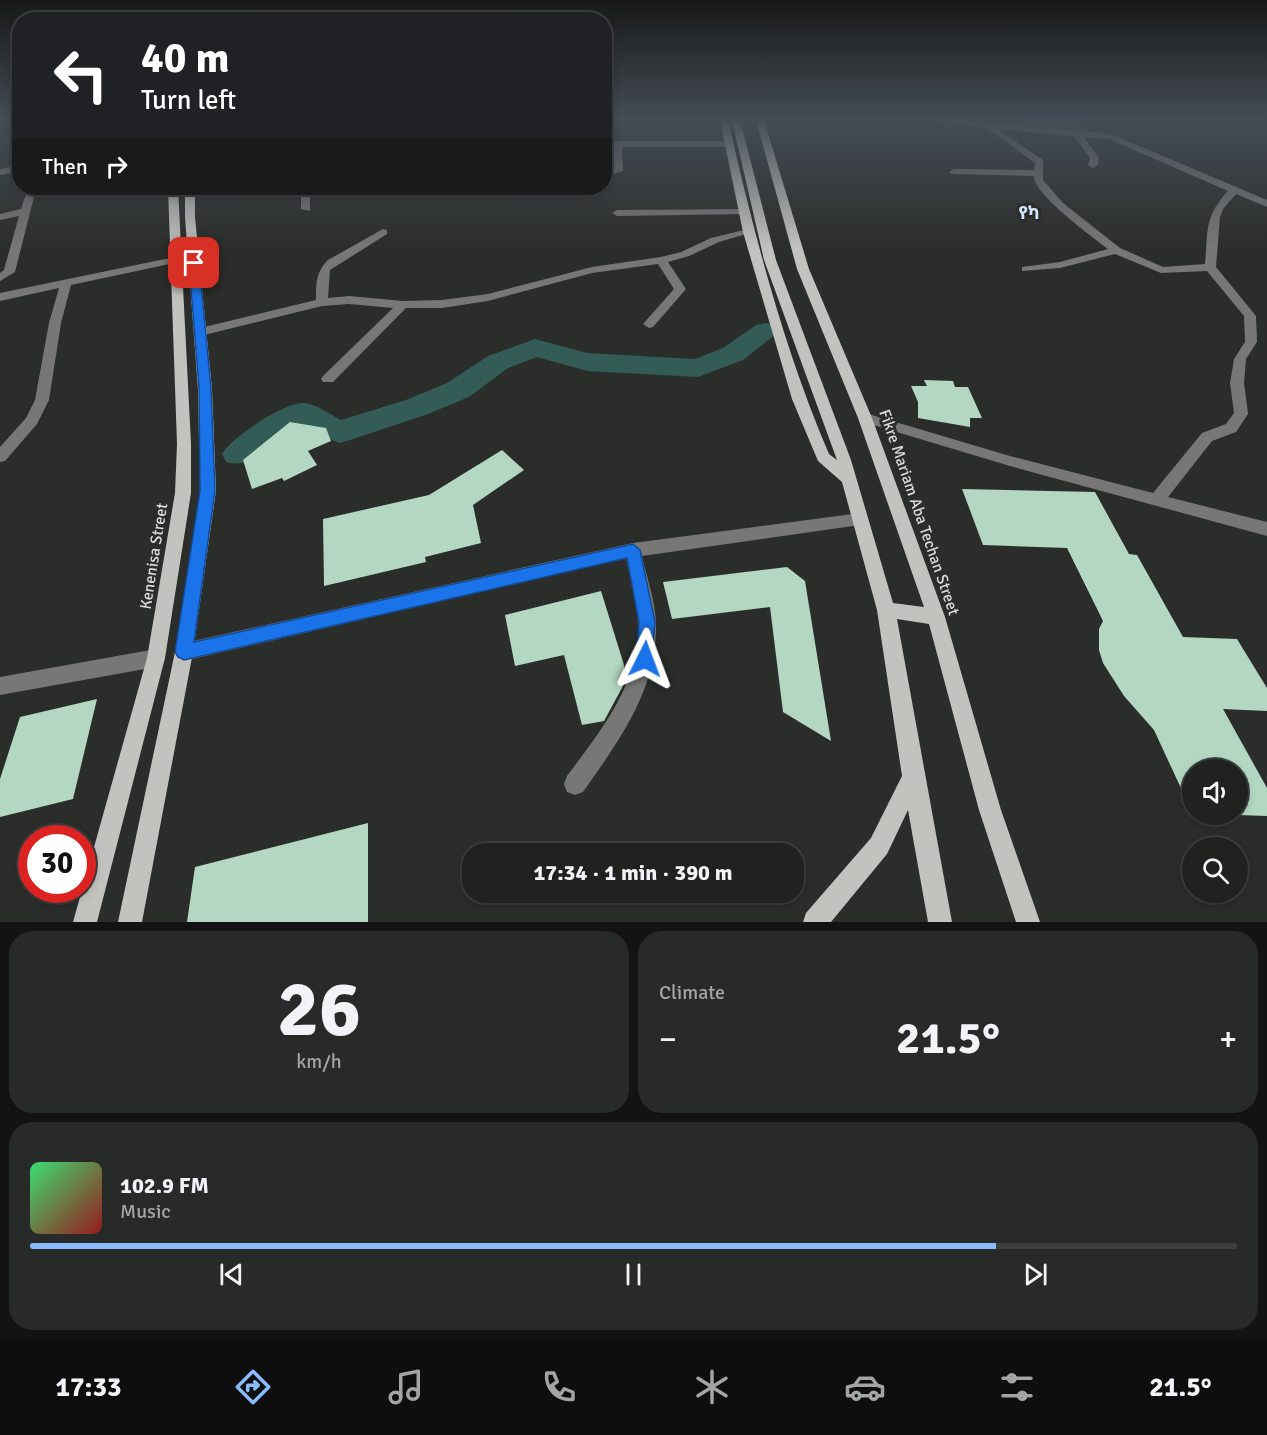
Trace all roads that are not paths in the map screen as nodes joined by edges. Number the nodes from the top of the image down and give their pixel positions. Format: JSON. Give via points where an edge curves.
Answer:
{"nodes":[{"id":1,"x":732,"y":163,"type":"edge"},
{"id":2,"x":751,"y":163,"type":"edge"},
{"id":3,"x":768,"y":163,"type":"edge"},
{"id":4,"x":1040,"y":163,"type":"edge"},
{"id":5,"x":1171,"y":163,"type":"edge"},
{"id":6,"x":954,"y":172,"type":"dead end"},
{"id":7,"x":1038,"y":173,"type":"junction"},
{"id":8,"x":1234,"y":190,"type":"junction"},
{"id":9,"x":30,"y":195,"type":"edge"},
{"id":10,"x":305,"y":195,"type":"edge"},
{"id":11,"x":184,"y":199,"type":"edge"},
{"id":12,"x":1267,"y":204,"type":"edge"},
{"id":13,"x":306,"y":209,"type":"dead end"},
{"id":14,"x":743,"y":211,"type":"junction"},
{"id":15,"x":27,"y":212,"type":"junction"},
{"id":16,"x":617,"y":213,"type":"dead end"},
{"id":17,"x":0,"y":217,"type":"edge"},
{"id":18,"x":383,"y":232,"type":"dead end"},
{"id":19,"x":748,"y":232,"type":"junction"},
{"id":20,"x":1116,"y":250,"type":"junction"},
{"id":21,"x":175,"y":260,"type":"junction"},
{"id":22,"x":662,"y":260,"type":"junction"},
{"id":23,"x":785,"y":260,"type":"junction"},
{"id":24,"x":1210,"y":267,"type":"junction"},
{"id":25,"x":1026,"y":269,"type":"dead end"},
{"id":26,"x":0,"y":278,"type":"edge"},
{"id":27,"x":66,"y":282,"type":"junction"},
{"id":28,"x":0,"y":297,"type":"edge"},
{"id":29,"x":322,"y":302,"type":"junction"},
{"id":30,"x":403,"y":305,"type":"junction"},
{"id":31,"x":649,"y":324,"type":"dead end"},
{"id":32,"x":200,"y":332,"type":"junction"},
{"id":33,"x":328,"y":379,"type":"dead end"},
{"id":34,"x":865,"y":418,"type":"junction"},
{"id":35,"x":0,"y":457,"type":"edge"},
{"id":36,"x":849,"y":479,"type":"junction"},
{"id":37,"x":1156,"y":500,"type":"junction"},
{"id":38,"x":861,"y":519,"type":"junction"},
{"id":39,"x":1267,"y":529,"type":"edge"},
{"id":40,"x":633,"y":550,"type":"junction"},
{"id":41,"x":886,"y":610,"type":"junction"},
{"id":42,"x":936,"y":617,"type":"junction"},
{"id":43,"x":184,"y":652,"type":"junction"},
{"id":44,"x":156,"y":658,"type":"junction"},
{"id":45,"x":0,"y":686,"type":"edge"},
{"id":46,"x":913,"y":777,"type":"junction"},
{"id":47,"x":575,"y":784,"type":"dead end"},
{"id":48,"x":85,"y":922,"type":"edge"},
{"id":49,"x":130,"y":922,"type":"edge"},
{"id":50,"x":816,"y":922,"type":"edge"},
{"id":51,"x":940,"y":922,"type":"edge"},
{"id":52,"x":1028,"y":922,"type":"edge"}],
"edges":[{"from":1,"to":14,"type":"main road"},
{"from":2,"to":23,"type":"main road","name":"Fikre Mariam Aba Techan Street"},
{"from":3,"to":23,"type":"main road","name":"Fikre Mariam Aba Techan Street"},
{"from":4,"to":7,"type":"street"},
{"from":5,"to":8,"type":"street"},
{"from":6,"to":7,"type":"street"},
{"from":7,"to":20,"type":"street","via":[[1038,180],[1059,205]]},
{"from":8,"to":12,"type":"street"},
{"from":8,"to":24,"type":"street","via":[[1218,208]]},
{"from":9,"to":15,"type":"street"},
{"from":10,"to":13,"type":"street"},
{"from":11,"to":21,"type":"main road","name":"Kenenisa Street"},
{"from":11,"to":32,"type":"main road","name":"Kenenisa Street"},
{"from":14,"to":16,"type":"street"},
{"from":14,"to":19,"type":"main road"},
{"from":15,"to":17,"type":"street"},
{"from":15,"to":26,"type":"street","via":[[9,272]]},
{"from":18,"to":29,"type":"street","via":[[325,269]]},
{"from":19,"to":22,"type":"street"},
{"from":19,"to":36,"type":"main road","via":[[807,418],[823,457]]},
{"from":20,"to":24,"type":"street","via":[[1161,270]]},
{"from":20,"to":25,"type":"street","via":[[1060,265]]},
{"from":21,"to":27,"type":"street"},
{"from":21,"to":44,"type":"main road","name":"Kenenisa Street","via":[[183,493]]},
{"from":22,"to":30,"type":"street","via":[[592,270],[488,297]]},
{"from":22,"to":31,"type":"street","via":[[680,289]]},
{"from":23,"to":34,"type":"main road","name":"Fikre Mariam Aba Techan Street"},
{"from":23,"to":36,"type":"main road","name":"Fikre Mariam Aba Techan Street"},
{"from":24,"to":37,"type":"street","via":[[1250,316],[1251,342],[1240,359],[1237,383],[1241,414],[1231,428],[1207,437]]},
{"from":27,"to":28,"type":"street"},
{"from":27,"to":35,"type":"street","via":[[42,400],[32,422]]},
{"from":29,"to":30,"type":"street"},
{"from":29,"to":32,"type":"street"},
{"from":30,"to":33,"type":"street"},
{"from":32,"to":43,"type":"main road","name":"Kenenisa Street","via":[[207,491]]},
{"from":34,"to":37,"type":"street"},
{"from":34,"to":42,"type":"main road","name":"Fikre Mariam Aba Techan Street"},
{"from":36,"to":38,"type":"main road","name":"Fikre Mariam Aba Techan Street"},
{"from":37,"to":39,"type":"street"},
{"from":38,"to":40,"type":"street"},
{"from":38,"to":41,"type":"main road","name":"Fikre Mariam Aba Techan Street"},
{"from":40,"to":43,"type":"street"},
{"from":40,"to":47,"type":"street","via":[[647,622],[645,659],[637,690],[622,718]]},
{"from":41,"to":42,"type":"main road"},
{"from":41,"to":46,"type":"main road","name":"Fikre Mariam Aba Techan Street"},
{"from":42,"to":52,"type":"main road","name":"Fikre Mariam Aba Techan Street","via":[[990,810]]},
{"from":43,"to":49,"type":"main road","name":"Kenenisa Street"},
{"from":44,"to":45,"type":"street"},
{"from":44,"to":48,"type":"main road","name":"Kenenisa Street"},
{"from":46,"to":50,"type":"main road","via":[[879,846]]},
{"from":46,"to":51,"type":"main road","name":"Fikre Mariam Aba Techan Street"}]}
